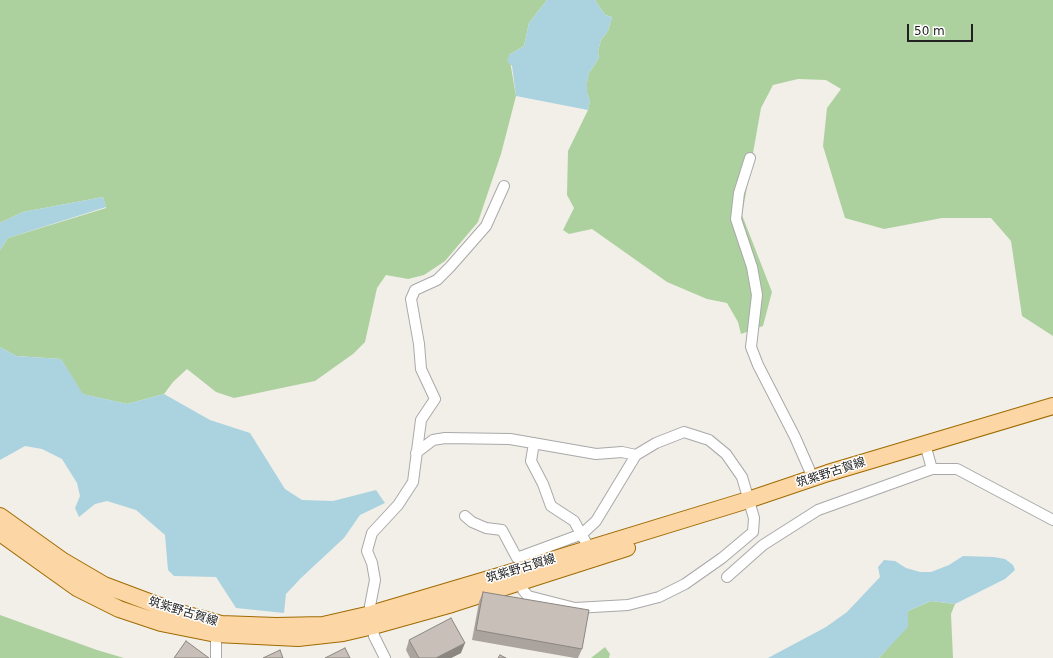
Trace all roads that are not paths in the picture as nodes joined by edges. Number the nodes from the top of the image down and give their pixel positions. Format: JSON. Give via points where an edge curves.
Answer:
{"nodes":[{"id":1,"x":750,"y":158,"type":"dead end"},
{"id":2,"x":504,"y":186,"type":"dead end"},
{"id":3,"x":1053,"y":406,"type":"edge"},
{"id":4,"x":1053,"y":417,"type":"edge"},
{"id":5,"x":534,"y":443,"type":"junction"},
{"id":6,"x":416,"y":453,"type":"junction"},
{"id":7,"x":636,"y":455,"type":"junction"},
{"id":8,"x":928,"y":455,"type":"junction"},
{"id":9,"x":813,"y":478,"type":"junction"},
{"id":10,"x":750,"y":504,"type":"junction"},
{"id":11,"x":0,"y":516,"type":"edge"},
{"id":12,"x":465,"y":516,"type":"dead end"},
{"id":13,"x":1053,"y":520,"type":"edge"},
{"id":14,"x":0,"y":533,"type":"edge"},
{"id":15,"x":585,"y":541,"type":"junction"},
{"id":16,"x":518,"y":577,"type":"junction"},
{"id":17,"x":727,"y":577,"type":"dead end"},
{"id":18,"x":372,"y":620,"type":"junction"},
{"id":19,"x":216,"y":628,"type":"junction"},
{"id":20,"x":216,"y":658,"type":"edge"},
{"id":21,"x":385,"y":658,"type":"edge"}],
"edges":[{"from":1,"to":9,"type":"street","via":[[739,193],[736,219],[752,267],[757,296],[751,348]]},
{"from":2,"to":6,"type":"street","via":[[486,226],[437,280],[415,290],[411,299],[421,369],[435,399],[421,420]]},
{"from":3,"to":8,"type":"main road","name":"筑紫野古賀線"},
{"from":4,"to":8,"type":"main road","name":"筑紫野古賀線"},
{"from":5,"to":6,"type":"street","via":[[510,439],[445,438],[433,440]]},
{"from":5,"to":7,"type":"street","via":[[596,454],[622,452]]},
{"from":5,"to":15,"type":"street","via":[[530,461],[543,484],[551,506],[574,521]]},
{"from":6,"to":18,"type":"street","via":[[413,482],[398,505],[372,533],[367,550],[375,580],[370,606]]},
{"from":7,"to":10,"type":"street","via":[[656,443],[684,432],[708,440],[726,454],[742,477]]},
{"from":7,"to":15,"type":"street"},
{"from":8,"to":9,"type":"main road","name":"筑紫野古賀線"},
{"from":8,"to":10,"type":"main road","name":"筑紫野古賀線"},
{"from":8,"to":13,"type":"street"},
{"from":8,"to":17,"type":"street","via":[[818,510],[764,545]]},
{"from":9,"to":10,"type":"main road","name":"筑紫野古賀線"},
{"from":10,"to":15,"type":"main road","name":"筑紫野古賀線"},
{"from":10,"to":16,"type":"main road","name":"筑紫野古賀線"},
{"from":10,"to":16,"type":"street","via":[[754,518],[753,532],[685,584],[659,597],[628,606],[575,608],[528,596],[522,590]]},
{"from":11,"to":19,"type":"main road","name":"筑紫野古賀線","via":[[63,561],[104,585]]},
{"from":12,"to":15,"type":"street","via":[[486,528],[502,530],[517,558]]},
{"from":14,"to":19,"type":"main road","name":"筑紫野古賀線","via":[[61,579],[119,608],[161,624]]},
{"from":15,"to":16,"type":"main road","name":"筑紫野古賀線"},
{"from":16,"to":18,"type":"main road","name":"筑紫野古賀線"},
{"from":18,"to":19,"type":"main road","name":"筑紫野古賀線","via":[[343,633],[298,638]]},
{"from":18,"to":21,"type":"street","via":[[374,636]]},
{"from":19,"to":20,"type":"street"}]}
